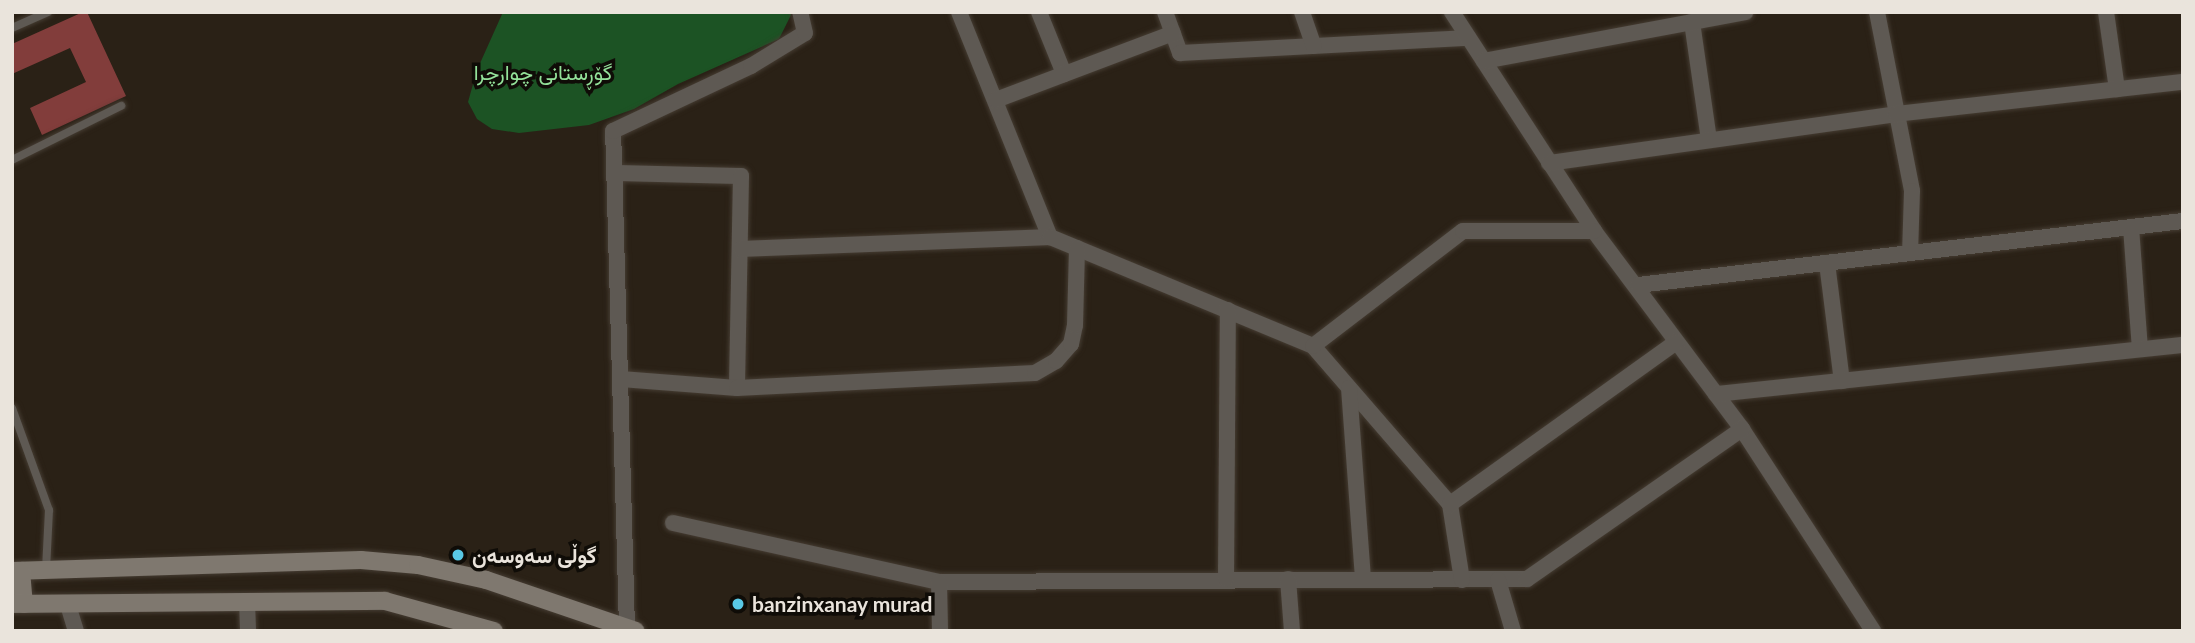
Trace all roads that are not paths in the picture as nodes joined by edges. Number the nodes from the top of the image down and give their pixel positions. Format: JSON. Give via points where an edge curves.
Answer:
{"nodes":[{"id":1,"x":48,"y":12,"type":"edge"},
{"id":2,"x":800,"y":12,"type":"edge"},
{"id":3,"x":959,"y":12,"type":"edge"},
{"id":4,"x":1039,"y":12,"type":"edge"},
{"id":5,"x":1165,"y":12,"type":"edge"},
{"id":6,"x":1302,"y":12,"type":"edge"},
{"id":7,"x":1452,"y":12,"type":"edge"},
{"id":8,"x":1745,"y":12,"type":"edge"},
{"id":9,"x":1877,"y":12,"type":"edge"},
{"id":10,"x":2106,"y":12,"type":"edge"},
{"id":11,"x":1692,"y":22,"type":"junction"},
{"id":12,"x":12,"y":28,"type":"edge"},
{"id":13,"x":1173,"y":33,"type":"junction"},
{"id":14,"x":1468,"y":38,"type":"junction"},
{"id":15,"x":1314,"y":46,"type":"junction"},
{"id":16,"x":1484,"y":61,"type":"junction"},
{"id":17,"x":1064,"y":74,"type":"junction"},
{"id":18,"x":2183,"y":82,"type":"edge"},
{"id":19,"x":2117,"y":89,"type":"junction"},
{"id":20,"x":996,"y":100,"type":"junction"},
{"id":21,"x":121,"y":106,"type":"dead end"},
{"id":22,"x":1896,"y":114,"type":"junction"},
{"id":23,"x":1709,"y":140,"type":"junction"},
{"id":24,"x":12,"y":160,"type":"edge"},
{"id":25,"x":1549,"y":163,"type":"junction"},
{"id":26,"x":615,"y":173,"type":"junction"},
{"id":27,"x":2183,"y":221,"type":"edge"},
{"id":28,"x":2131,"y":227,"type":"junction"},
{"id":29,"x":1594,"y":231,"type":"junction"},
{"id":30,"x":1050,"y":237,"type":"junction"},
{"id":31,"x":1077,"y":248,"type":"junction"},
{"id":32,"x":741,"y":249,"type":"junction"},
{"id":33,"x":1910,"y":253,"type":"junction"},
{"id":34,"x":1827,"y":263,"type":"junction"},
{"id":35,"x":1638,"y":285,"type":"junction"},
{"id":36,"x":1228,"y":310,"type":"junction"},
{"id":37,"x":1676,"y":342,"type":"junction"},
{"id":38,"x":2183,"y":345,"type":"edge"},
{"id":39,"x":1313,"y":346,"type":"junction"},
{"id":40,"x":2140,"y":349,"type":"junction"},
{"id":41,"x":621,"y":379,"type":"junction"},
{"id":42,"x":1842,"y":381,"type":"junction"},
{"id":43,"x":737,"y":388,"type":"junction"},
{"id":44,"x":1349,"y":388,"type":"junction"},
{"id":45,"x":1716,"y":394,"type":"junction"},
{"id":46,"x":13,"y":414,"type":"edge"},
{"id":47,"x":1742,"y":429,"type":"junction"},
{"id":48,"x":1450,"y":504,"type":"junction"},
{"id":49,"x":673,"y":523,"type":"dead end"},
{"id":50,"x":46,"y":569,"type":"junction"},
{"id":51,"x":17,"y":571,"type":"edge"},
{"id":52,"x":1226,"y":579,"type":"junction"},
{"id":53,"x":1288,"y":579,"type":"junction"},
{"id":54,"x":1363,"y":579,"type":"junction"},
{"id":55,"x":1462,"y":580,"type":"junction"},
{"id":56,"x":1498,"y":580,"type":"junction"},
{"id":57,"x":939,"y":582,"type":"junction"},
{"id":58,"x":247,"y":601,"type":"junction"},
{"id":59,"x":18,"y":604,"type":"edge"},
{"id":60,"x":68,"y":605,"type":"junction"},
{"id":61,"x":448,"y":624,"type":"edge"},
{"id":62,"x":632,"y":629,"type":"edge"},
{"id":63,"x":76,"y":631,"type":"edge"},
{"id":64,"x":248,"y":631,"type":"edge"},
{"id":65,"x":494,"y":631,"type":"edge"},
{"id":66,"x":940,"y":631,"type":"edge"},
{"id":67,"x":1292,"y":631,"type":"edge"},
{"id":68,"x":1513,"y":631,"type":"edge"},
{"id":69,"x":1873,"y":631,"type":"edge"}],
"edges":[{"from":1,"to":12,"type":"lane"},
{"from":2,"to":26,"type":"street","via":[[805,33],[751,66],[614,131]]},
{"from":3,"to":20,"type":"street"},
{"from":4,"to":17,"type":"street"},
{"from":5,"to":13,"type":"street"},
{"from":6,"to":15,"type":"street"},
{"from":7,"to":14,"type":"street"},
{"from":8,"to":11,"type":"street"},
{"from":9,"to":22,"type":"street"},
{"from":10,"to":19,"type":"street"},
{"from":11,"to":16,"type":"street"},
{"from":11,"to":23,"type":"street"},
{"from":13,"to":15,"type":"street","via":[[1181,53]]},
{"from":13,"to":17,"type":"street"},
{"from":14,"to":15,"type":"street"},
{"from":14,"to":16,"type":"street"},
{"from":16,"to":25,"type":"street"},
{"from":17,"to":20,"type":"street"},
{"from":18,"to":19,"type":"street"},
{"from":19,"to":22,"type":"street"},
{"from":20,"to":30,"type":"street"},
{"from":21,"to":24,"type":"lane"},
{"from":22,"to":23,"type":"street"},
{"from":22,"to":33,"type":"street","via":[[1912,191]]},
{"from":23,"to":25,"type":"street"},
{"from":25,"to":29,"type":"street"},
{"from":26,"to":32,"type":"street","via":[[741,176]]},
{"from":26,"to":41,"type":"street"},
{"from":27,"to":28,"type":"street"},
{"from":28,"to":33,"type":"street"},
{"from":28,"to":40,"type":"street"},
{"from":29,"to":35,"type":"street"},
{"from":29,"to":39,"type":"street","via":[[1463,230]]},
{"from":30,"to":31,"type":"street"},
{"from":30,"to":32,"type":"street"},
{"from":31,"to":36,"type":"street"},
{"from":31,"to":43,"type":"street","via":[[1071,344],[1056,361],[1035,373]]},
{"from":32,"to":43,"type":"street"},
{"from":33,"to":34,"type":"street"},
{"from":34,"to":35,"type":"street"},
{"from":34,"to":42,"type":"street"},
{"from":35,"to":37,"type":"street"},
{"from":36,"to":39,"type":"street"},
{"from":36,"to":52,"type":"street"},
{"from":37,"to":45,"type":"street"},
{"from":37,"to":48,"type":"street"},
{"from":38,"to":40,"type":"street"},
{"from":39,"to":44,"type":"street"},
{"from":40,"to":42,"type":"street"},
{"from":41,"to":43,"type":"street"},
{"from":41,"to":62,"type":"street"},
{"from":42,"to":45,"type":"street"},
{"from":44,"to":48,"type":"street"},
{"from":44,"to":54,"type":"street"},
{"from":45,"to":47,"type":"street"},
{"from":46,"to":50,"type":"lane","via":[[49,510]]},
{"from":47,"to":56,"type":"street","via":[[1527,579]]},
{"from":47,"to":69,"type":"street"},
{"from":48,"to":55,"type":"street"},
{"from":49,"to":57,"type":"street"},
{"from":50,"to":51,"type":"street"},
{"from":50,"to":62,"type":"street","via":[[361,561],[418,565],[486,580]]},
{"from":51,"to":59,"type":"street"},
{"from":52,"to":53,"type":"street"},
{"from":52,"to":57,"type":"street"},
{"from":53,"to":54,"type":"street"},
{"from":53,"to":67,"type":"street"},
{"from":54,"to":55,"type":"street"},
{"from":55,"to":56,"type":"street"},
{"from":56,"to":68,"type":"street"},
{"from":57,"to":66,"type":"street"},
{"from":58,"to":60,"type":"street"},
{"from":58,"to":61,"type":"street","via":[[385,601]]},
{"from":58,"to":64,"type":"street"},
{"from":59,"to":60,"type":"street"},
{"from":60,"to":63,"type":"street"},
{"from":61,"to":65,"type":"street"}]}
